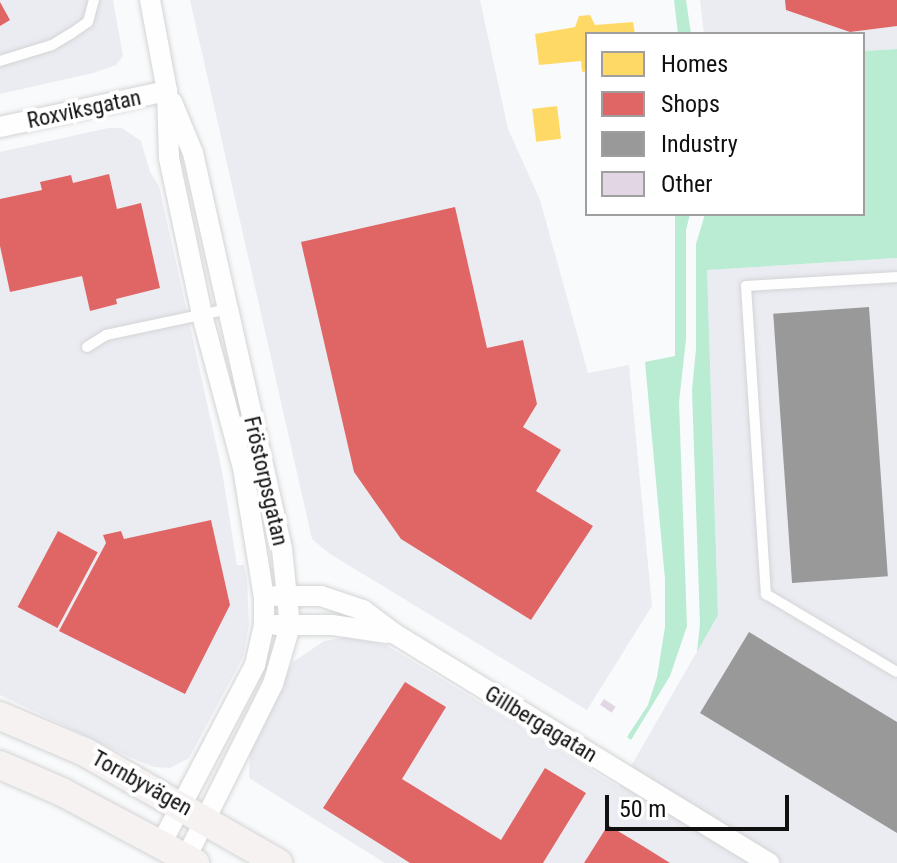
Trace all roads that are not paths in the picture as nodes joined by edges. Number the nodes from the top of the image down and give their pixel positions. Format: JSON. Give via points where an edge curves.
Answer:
{"nodes":[{"id":1,"x":94,"y":0,"type":"edge"},
{"id":2,"x":150,"y":0,"type":"edge"},
{"id":3,"x":0,"y":61,"type":"edge"},
{"id":4,"x":167,"y":91,"type":"junction"},
{"id":5,"x":0,"y":127,"type":"edge"},
{"id":6,"x":897,"y":277,"type":"edge"},
{"id":7,"x":228,"y":309,"type":"junction"},
{"id":8,"x":202,"y":315,"type":"junction"},
{"id":9,"x":87,"y":347,"type":"dead end"},
{"id":10,"x":289,"y":595,"type":"junction"},
{"id":11,"x":264,"y":597,"type":"junction"},
{"id":12,"x":264,"y":625,"type":"junction"},
{"id":13,"x":290,"y":626,"type":"junction"},
{"id":14,"x":395,"y":634,"type":"junction"},
{"id":15,"x":897,"y":672,"type":"edge"},
{"id":16,"x":0,"y":716,"type":"edge"},
{"id":17,"x":0,"y":765,"type":"edge"},
{"id":18,"x":194,"y":812,"type":"junction"},
{"id":19,"x":181,"y":855,"type":"edge"},
{"id":20,"x":278,"y":863,"type":"edge"},
{"id":21,"x":769,"y":863,"type":"edge"}],
"edges":[{"from":1,"to":3,"type":"lane","via":[[88,22],[72,33],[37,51]]},
{"from":2,"to":4,"type":"street","name":"Fröstorpsgatan"},
{"from":4,"to":5,"type":"street","name":"Roxviksgatan"},
{"from":4,"to":7,"type":"street","name":"Fröstorpsgatan","via":[[193,153]]},
{"from":4,"to":8,"type":"street","name":"Fröstorpsgatan","via":[[169,158]]},
{"from":6,"to":15,"type":"lane","via":[[746,286],[766,594]]},
{"from":7,"to":8,"type":"lane"},
{"from":7,"to":10,"type":"street","name":"Fröstorpsgatan"},
{"from":8,"to":9,"type":"lane","via":[[106,335]]},
{"from":8,"to":11,"type":"street","name":"Fröstorpsgatan","via":[[243,468]]},
{"from":10,"to":11,"type":"street","name":"Gillbergagatan"},
{"from":10,"to":13,"type":"street","name":"Fröstorpsgatan"},
{"from":10,"to":14,"type":"street","name":"Gillbergagatan","via":[[321,596],[363,610]]},
{"from":11,"to":12,"type":"street","name":"Fröstorpsgatan"},
{"from":12,"to":13,"type":"street","name":"Gillbergagatan"},
{"from":12,"to":18,"type":"street","name":"Fröstorpsgatan","via":[[246,686]]},
{"from":13,"to":14,"type":"street","name":"Gillbergagatan"},
{"from":13,"to":18,"type":"street","name":"Fröstorpsgatan","via":[[273,684]]},
{"from":14,"to":21,"type":"street","name":"Gillbergagatan"},
{"from":16,"to":18,"type":"main road","name":"Tornbyvägen","via":[[85,752]]},
{"from":17,"to":19,"type":"main road","name":"Tornbyvägen"},
{"from":18,"to":19,"type":"street","name":"Fröstorpsgatan"},
{"from":18,"to":20,"type":"main road","name":"Tornbyvägen"}]}
